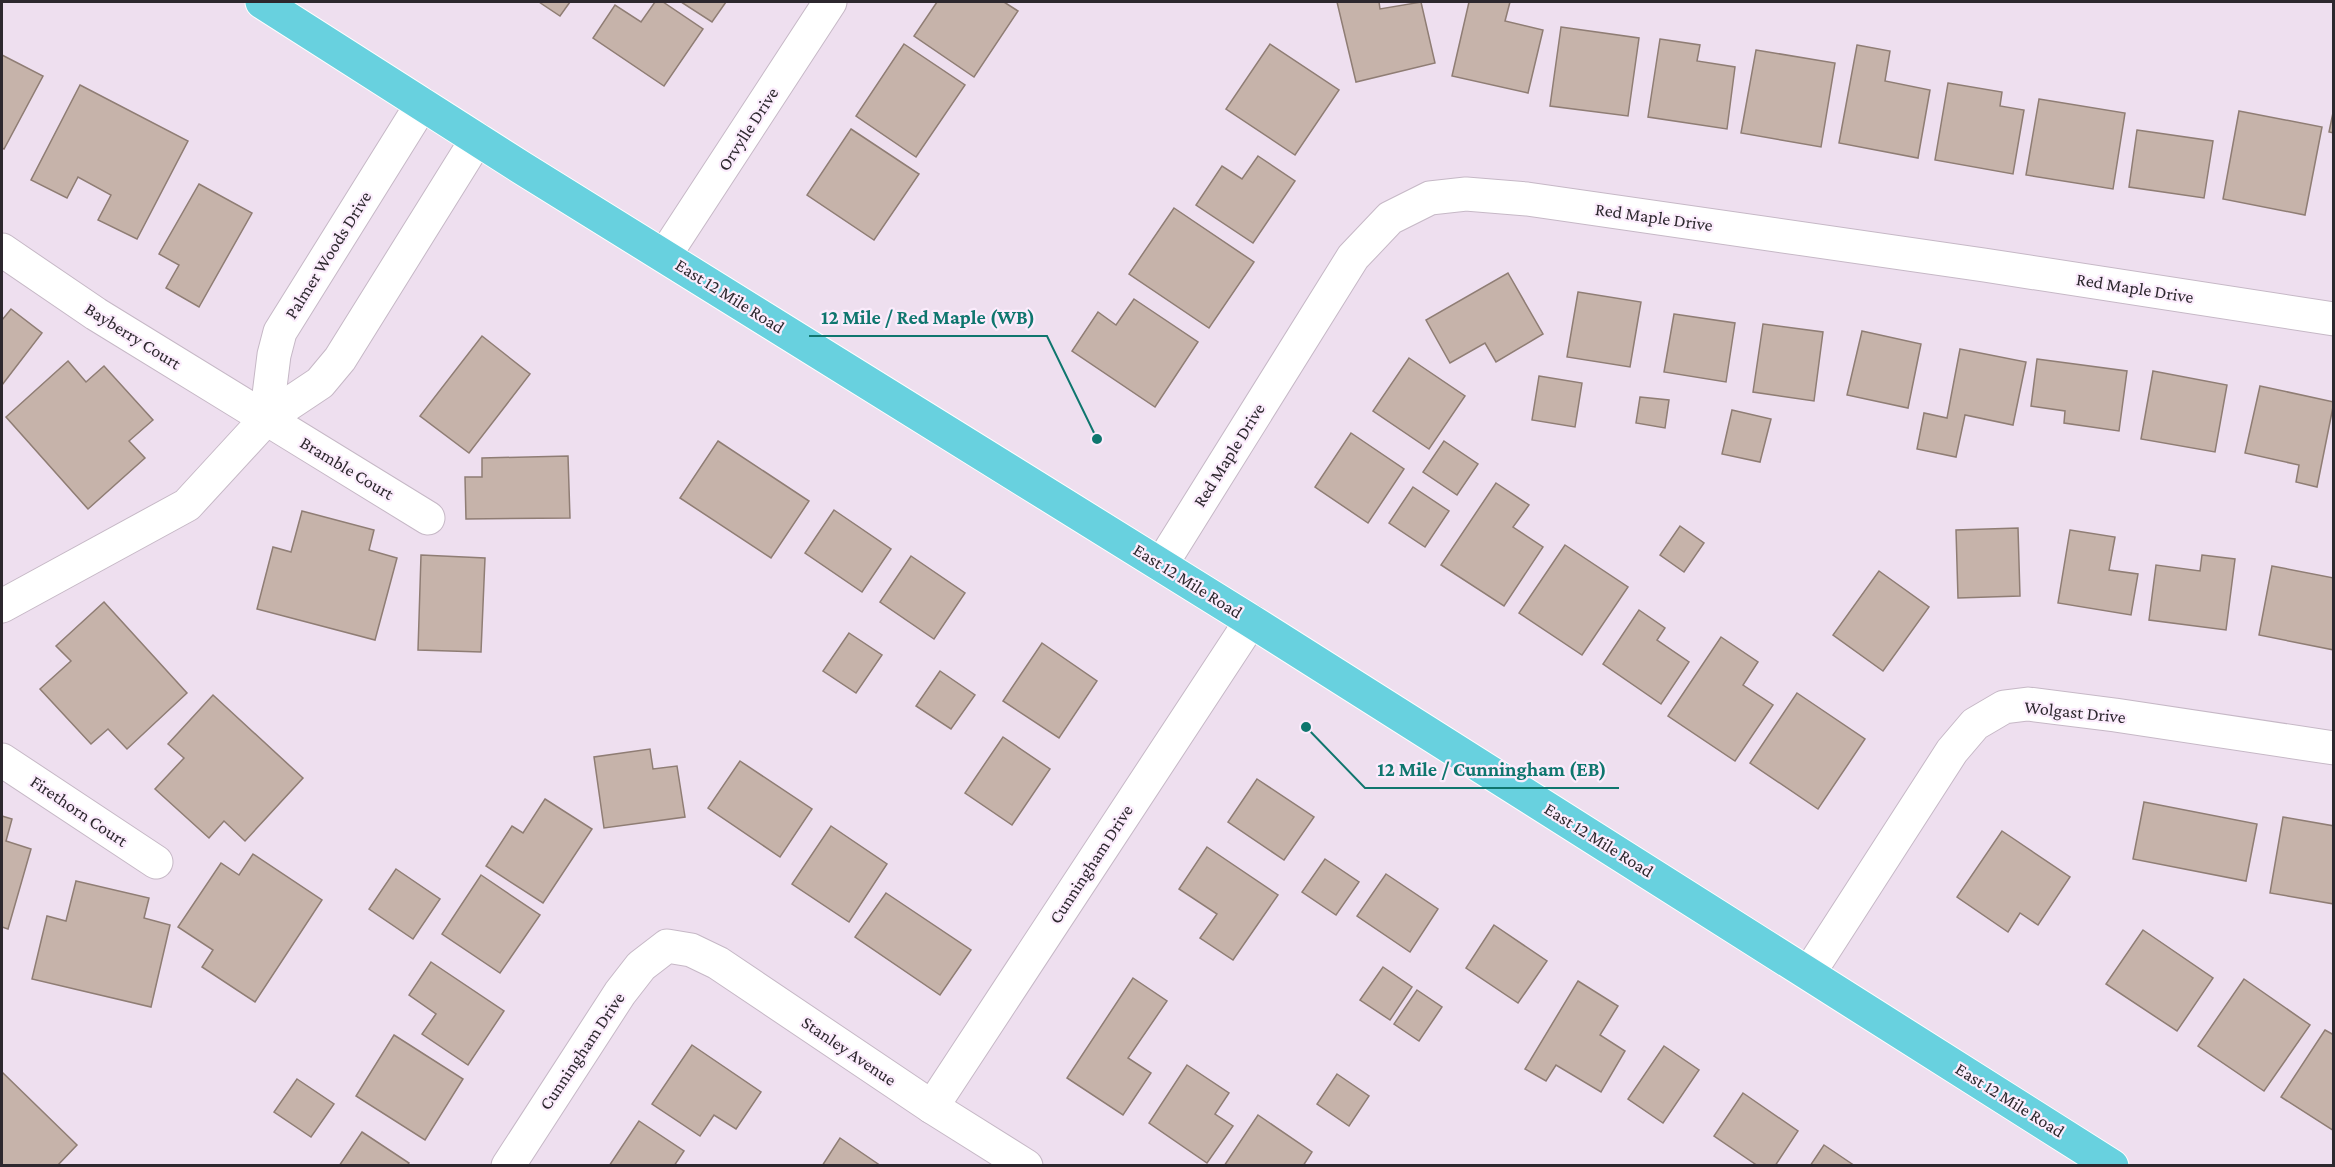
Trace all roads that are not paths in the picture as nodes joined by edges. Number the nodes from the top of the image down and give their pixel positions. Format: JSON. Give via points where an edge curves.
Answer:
{"nodes":[{"id":1,"x":262,"y":2,"type":"edge"},
{"id":2,"x":830,"y":2,"type":"edge"},
{"id":3,"x":422,"y":104,"type":"junction"},
{"id":4,"x":477,"y":139,"type":"junction"},
{"id":5,"x":2,"y":250,"type":"edge"},
{"id":6,"x":665,"y":255,"type":"junction"},
{"id":7,"x":2334,"y":319,"type":"edge"},
{"id":8,"x":266,"y":419,"type":"junction"},
{"id":9,"x":428,"y":518,"type":"dead end"},
{"id":10,"x":1161,"y":565,"type":"junction"},
{"id":11,"x":2,"y":606,"type":"edge"},
{"id":12,"x":1251,"y":621,"type":"junction"},
{"id":13,"x":2334,"y":748,"type":"edge"},
{"id":14,"x":2,"y":760,"type":"edge"},
{"id":15,"x":156,"y":862,"type":"dead end"},
{"id":16,"x":667,"y":946,"type":"joint"},
{"id":17,"x":1809,"y":972,"type":"junction"},
{"id":18,"x":932,"y":1107,"type":"junction"},
{"id":19,"x":508,"y":1166,"type":"edge"},
{"id":20,"x":1026,"y":1166,"type":"edge"},
{"id":21,"x":2112,"y":1166,"type":"edge"}],
"edges":[{"from":1,"to":3,"type":"main road","name":"East 12 Mile Road"},
{"from":2,"to":6,"type":"street","name":"Orvylle Drive"},
{"from":3,"to":4,"type":"main road","name":"East 12 Mile Road"},
{"from":3,"to":8,"type":"street","name":"Palmer Woods Drive","via":[[280,333]]},
{"from":4,"to":6,"type":"main road","name":"East 12 Mile Road"},
{"from":4,"to":8,"type":"street","via":[[340,359],[320,383]]},
{"from":5,"to":8,"type":"street","name":"Bayberry Court","via":[[96,314]]},
{"from":6,"to":10,"type":"main road","name":"East 12 Mile Road"},
{"from":7,"to":10,"type":"street","name":"Red Maple Drive","via":[[1527,199],[1466,194],[1430,198],[1389,218],[1353,257]]},
{"from":8,"to":9,"type":"street","name":"Bramble Court"},
{"from":8,"to":11,"type":"street","via":[[187,505]]},
{"from":10,"to":12,"type":"main road","name":"East 12 Mile Road"},
{"from":12,"to":17,"type":"main road","name":"East 12 Mile Road"},
{"from":12,"to":18,"type":"street","name":"Cunningham Drive"},
{"from":13,"to":17,"type":"street","name":"Wolgast Drive","via":[[2028,704],[2004,707],[1975,724],[1952,751]]},
{"from":14,"to":15,"type":"street","name":"Firethorn Court"},
{"from":16,"to":18,"type":"street","name":"Stanley Avenue","via":[[691,950],[718,963]]},
{"from":16,"to":19,"type":"street","name":"Cunningham Drive","via":[[641,966],[620,993]]},
{"from":17,"to":21,"type":"main road","name":"East 12 Mile Road"},
{"from":18,"to":20,"type":"street","name":"Stanley Avenue"}]}
